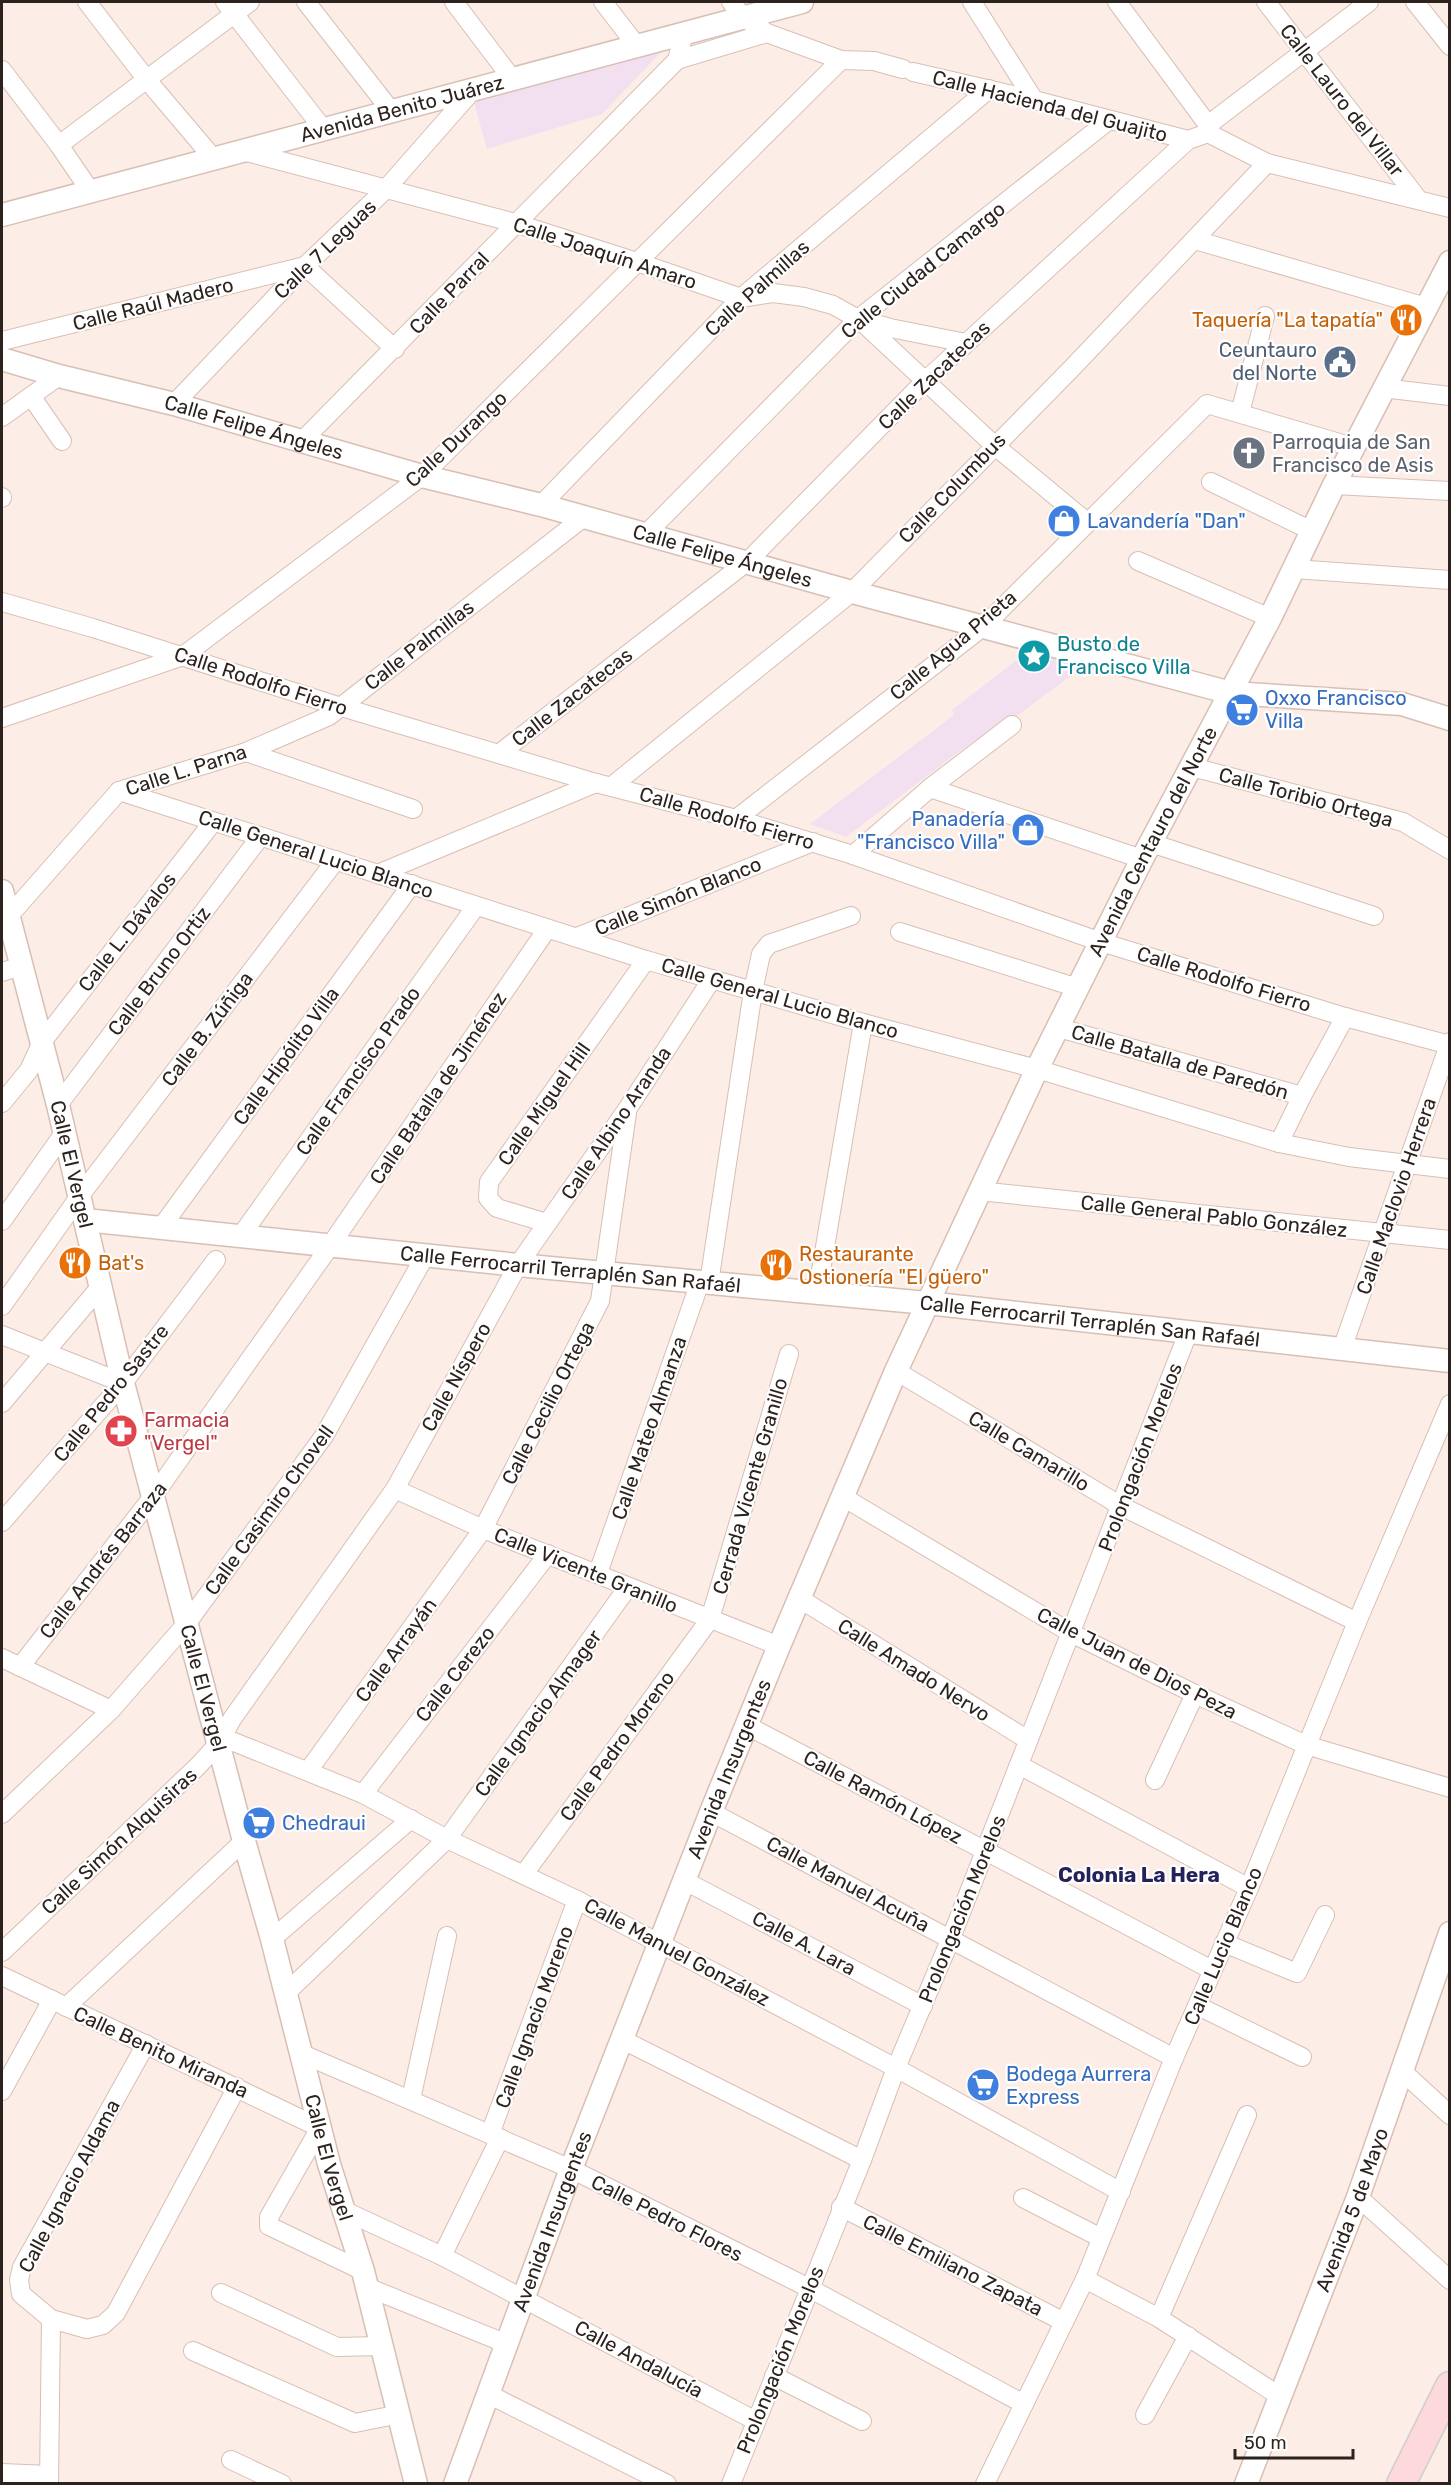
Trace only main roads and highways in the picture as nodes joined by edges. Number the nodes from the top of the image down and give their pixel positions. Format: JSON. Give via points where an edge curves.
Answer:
{"nodes":[{"id":1,"x":1449,"y":2386,"type":"edge"},
{"id":2,"x":1401,"y":2484,"type":"edge"}],
"edges":[{"from":1,"to":2,"type":"main road"}]}
